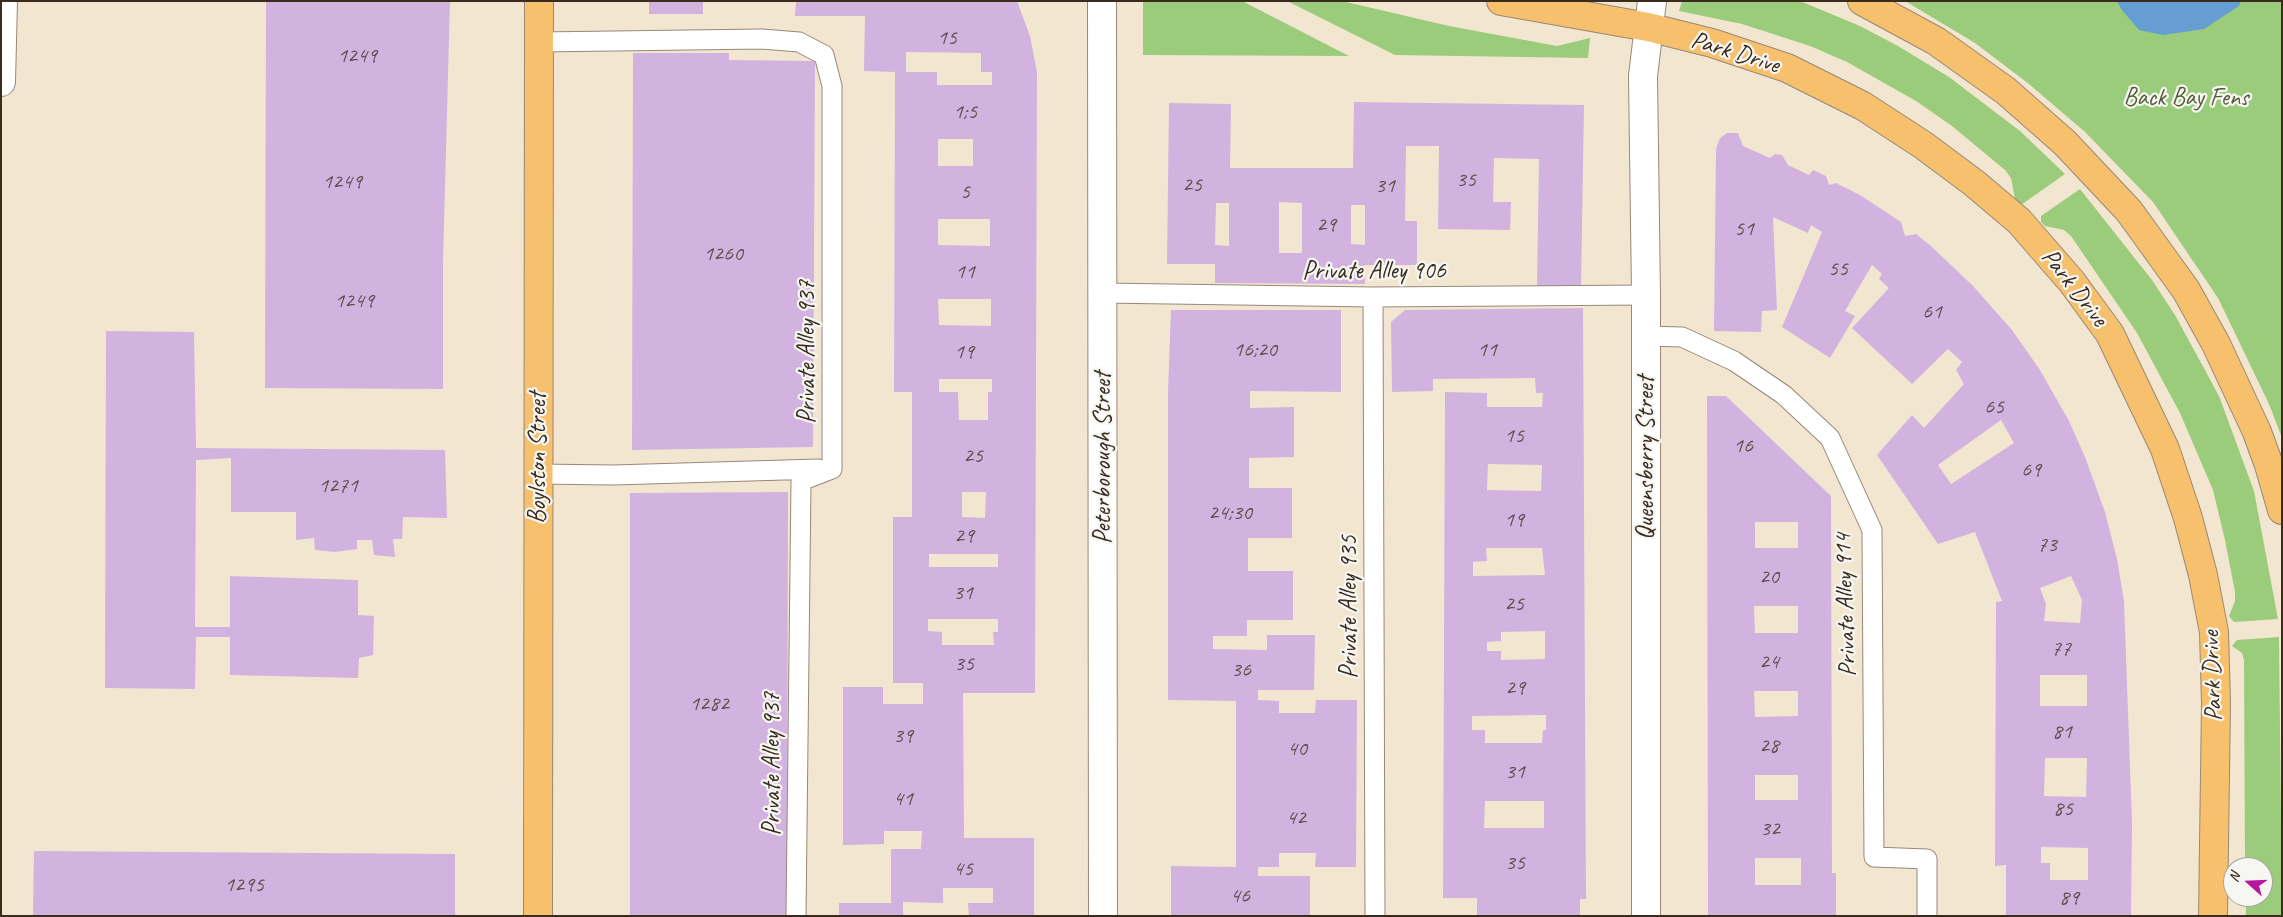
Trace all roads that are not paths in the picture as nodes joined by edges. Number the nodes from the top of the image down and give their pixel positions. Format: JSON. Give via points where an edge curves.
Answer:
{"nodes":[{"id":1,"x":3,"y":1,"type":"edge"},
{"id":2,"x":539,"y":1,"type":"edge"},
{"id":3,"x":1102,"y":1,"type":"edge"},
{"id":4,"x":1501,"y":1,"type":"edge"},
{"id":5,"x":1862,"y":1,"type":"edge"},
{"id":6,"x":1650,"y":14,"type":"edge"},
{"id":7,"x":538,"y":42,"type":"junction"},
{"id":8,"x":1,"y":82,"type":"edge"},
{"id":9,"x":1102,"y":293,"type":"junction"},
{"id":10,"x":1646,"y":295,"type":"junction"},
{"id":11,"x":1373,"y":297,"type":"junction"},
{"id":12,"x":1646,"y":336,"type":"junction"},
{"id":13,"x":832,"y":469,"type":"junction"},
{"id":14,"x":538,"y":474,"type":"junction"},
{"id":15,"x":2282,"y":510,"type":"edge"},
{"id":16,"x":538,"y":916,"type":"edge"},
{"id":17,"x":796,"y":916,"type":"edge"},
{"id":18,"x":1103,"y":916,"type":"edge"},
{"id":19,"x":1375,"y":916,"type":"edge"},
{"id":20,"x":1646,"y":916,"type":"edge"},
{"id":21,"x":1927,"y":916,"type":"edge"},
{"id":22,"x":2213,"y":916,"type":"edge"}],
"edges":[{"from":1,"to":8,"type":"street"},
{"from":2,"to":7,"type":"main road","name":"Boylston Street"},
{"from":3,"to":9,"type":"street","name":"Peterborough Street"},
{"from":4,"to":6,"type":"main road","name":"Park Drive"},
{"from":5,"to":15,"type":"main road","via":[[1936,41],[2006,91],[2065,143],[2129,211],[2186,290],[2216,344],[2257,432]]},
{"from":6,"to":10,"type":"street","name":"Queensberry Street","via":[[1643,76]]},
{"from":6,"to":22,"type":"main road","name":"Park Drive","via":[[1712,43],[1787,68],[1863,106],[1923,145],[2019,221],[2072,282],[2110,334],[2164,450],[2188,518],[2214,632]]},
{"from":7,"to":13,"type":"lane","name":"Private Alley 937","via":[[762,39],[799,42],[824,55],[832,86]]},
{"from":7,"to":14,"type":"main road","name":"Boylston Street"},
{"from":9,"to":11,"type":"lane","name":"Private Alley 906"},
{"from":9,"to":18,"type":"street","name":"Peterborough Street"},
{"from":10,"to":11,"type":"lane","name":"Private Alley 906"},
{"from":10,"to":12,"type":"street","name":"Queensberry Street"},
{"from":11,"to":19,"type":"lane","name":"Private Alley 935"},
{"from":12,"to":20,"type":"street","name":"Queensberry Street"},
{"from":12,"to":21,"type":"lane","name":"Private Alley 914","via":[[1682,337],[1734,361],[1784,395],[1830,438],[1872,530],[1874,857],[1927,859]]},
{"from":13,"to":14,"type":"lane"},
{"from":13,"to":17,"type":"lane","name":"Private Alley 937","via":[[801,480]]},
{"from":14,"to":16,"type":"main road","name":"Boylston Street"}]}
